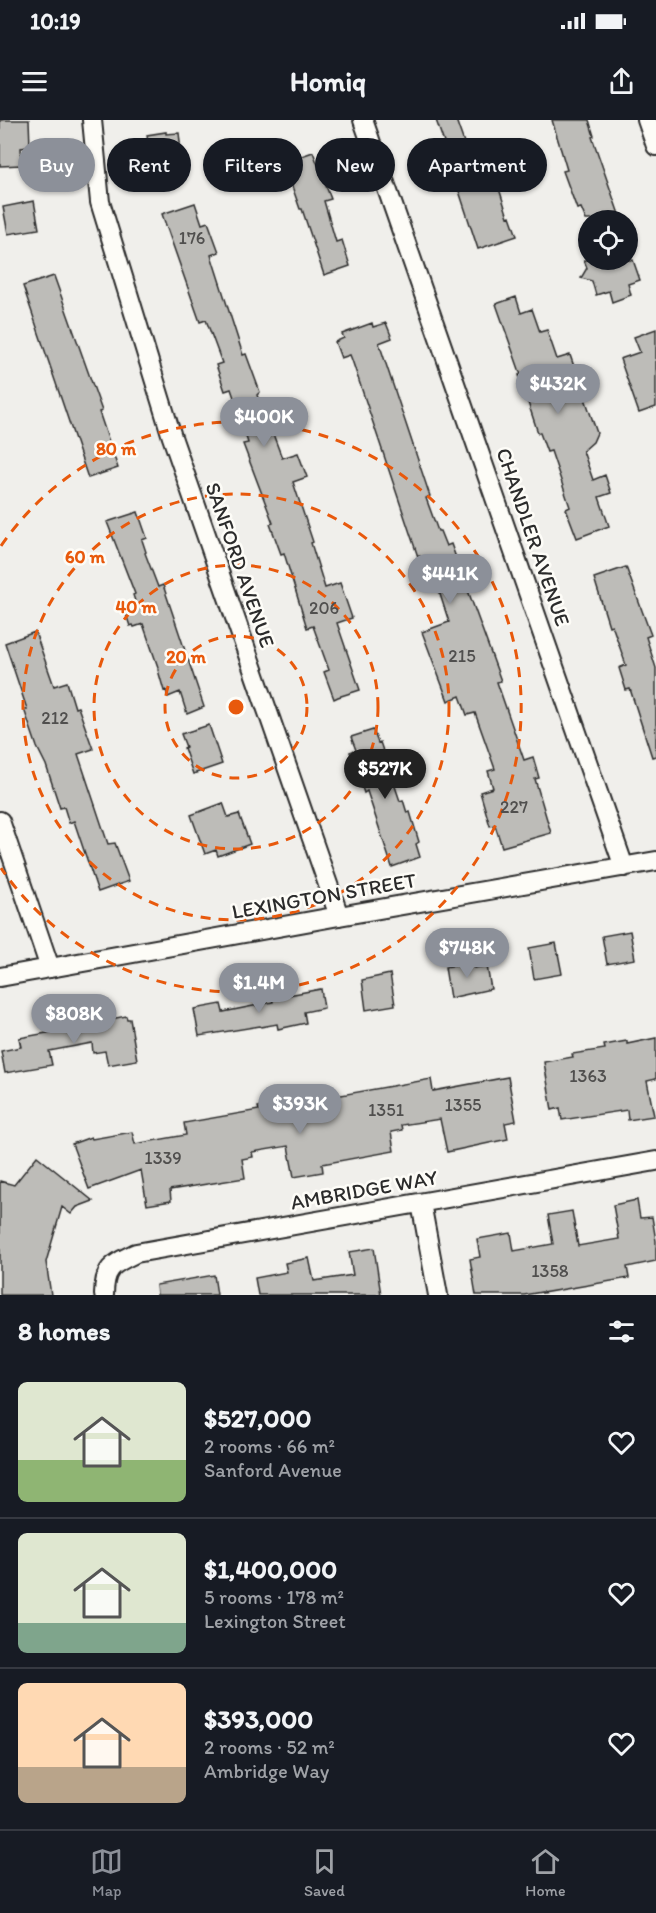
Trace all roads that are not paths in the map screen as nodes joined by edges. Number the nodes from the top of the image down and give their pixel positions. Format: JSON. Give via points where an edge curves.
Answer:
{"nodes":[{"id":1,"x":92,"y":120,"type":"edge"},
{"id":2,"x":363,"y":120,"type":"edge"},
{"id":3,"x":647,"y":120,"type":"edge"},
{"id":4,"x":656,"y":146,"type":"edge"},
{"id":5,"x":0,"y":821,"type":"edge"},
{"id":6,"x":656,"y":861,"type":"edge"},
{"id":7,"x":624,"y":867,"type":"junction"},
{"id":8,"x":339,"y":916,"type":"junction"},
{"id":9,"x":50,"y":968,"type":"junction"},
{"id":10,"x":0,"y":978,"type":"edge"},
{"id":11,"x":656,"y":1161,"type":"edge"},
{"id":12,"x":421,"y":1203,"type":"junction"},
{"id":13,"x":104,"y":1295,"type":"edge"},
{"id":14,"x":438,"y":1295,"type":"edge"}],
"edges":[{"from":1,"to":8,"type":"street","name":"SANFORD AVENUE","via":[[100,202],[172,437]]},
{"from":2,"to":7,"type":"street","name":"CHANDLER AVENUE"},
{"from":3,"to":4,"type":"street"},
{"from":5,"to":9,"type":"street"},
{"from":6,"to":7,"type":"street","name":"LEXINGTON STREET"},
{"from":7,"to":8,"type":"street","name":"LEXINGTON STREET"},
{"from":8,"to":9,"type":"street","name":"LEXINGTON STREET"},
{"from":9,"to":10,"type":"street","name":"LEXINGTON STREET"},
{"from":11,"to":12,"type":"street","name":"AMBRIDGE WAY"},
{"from":12,"to":13,"type":"street","name":"AMBRIDGE WAY","via":[[136,1253],[109,1270]]},
{"from":12,"to":14,"type":"street"}]}
